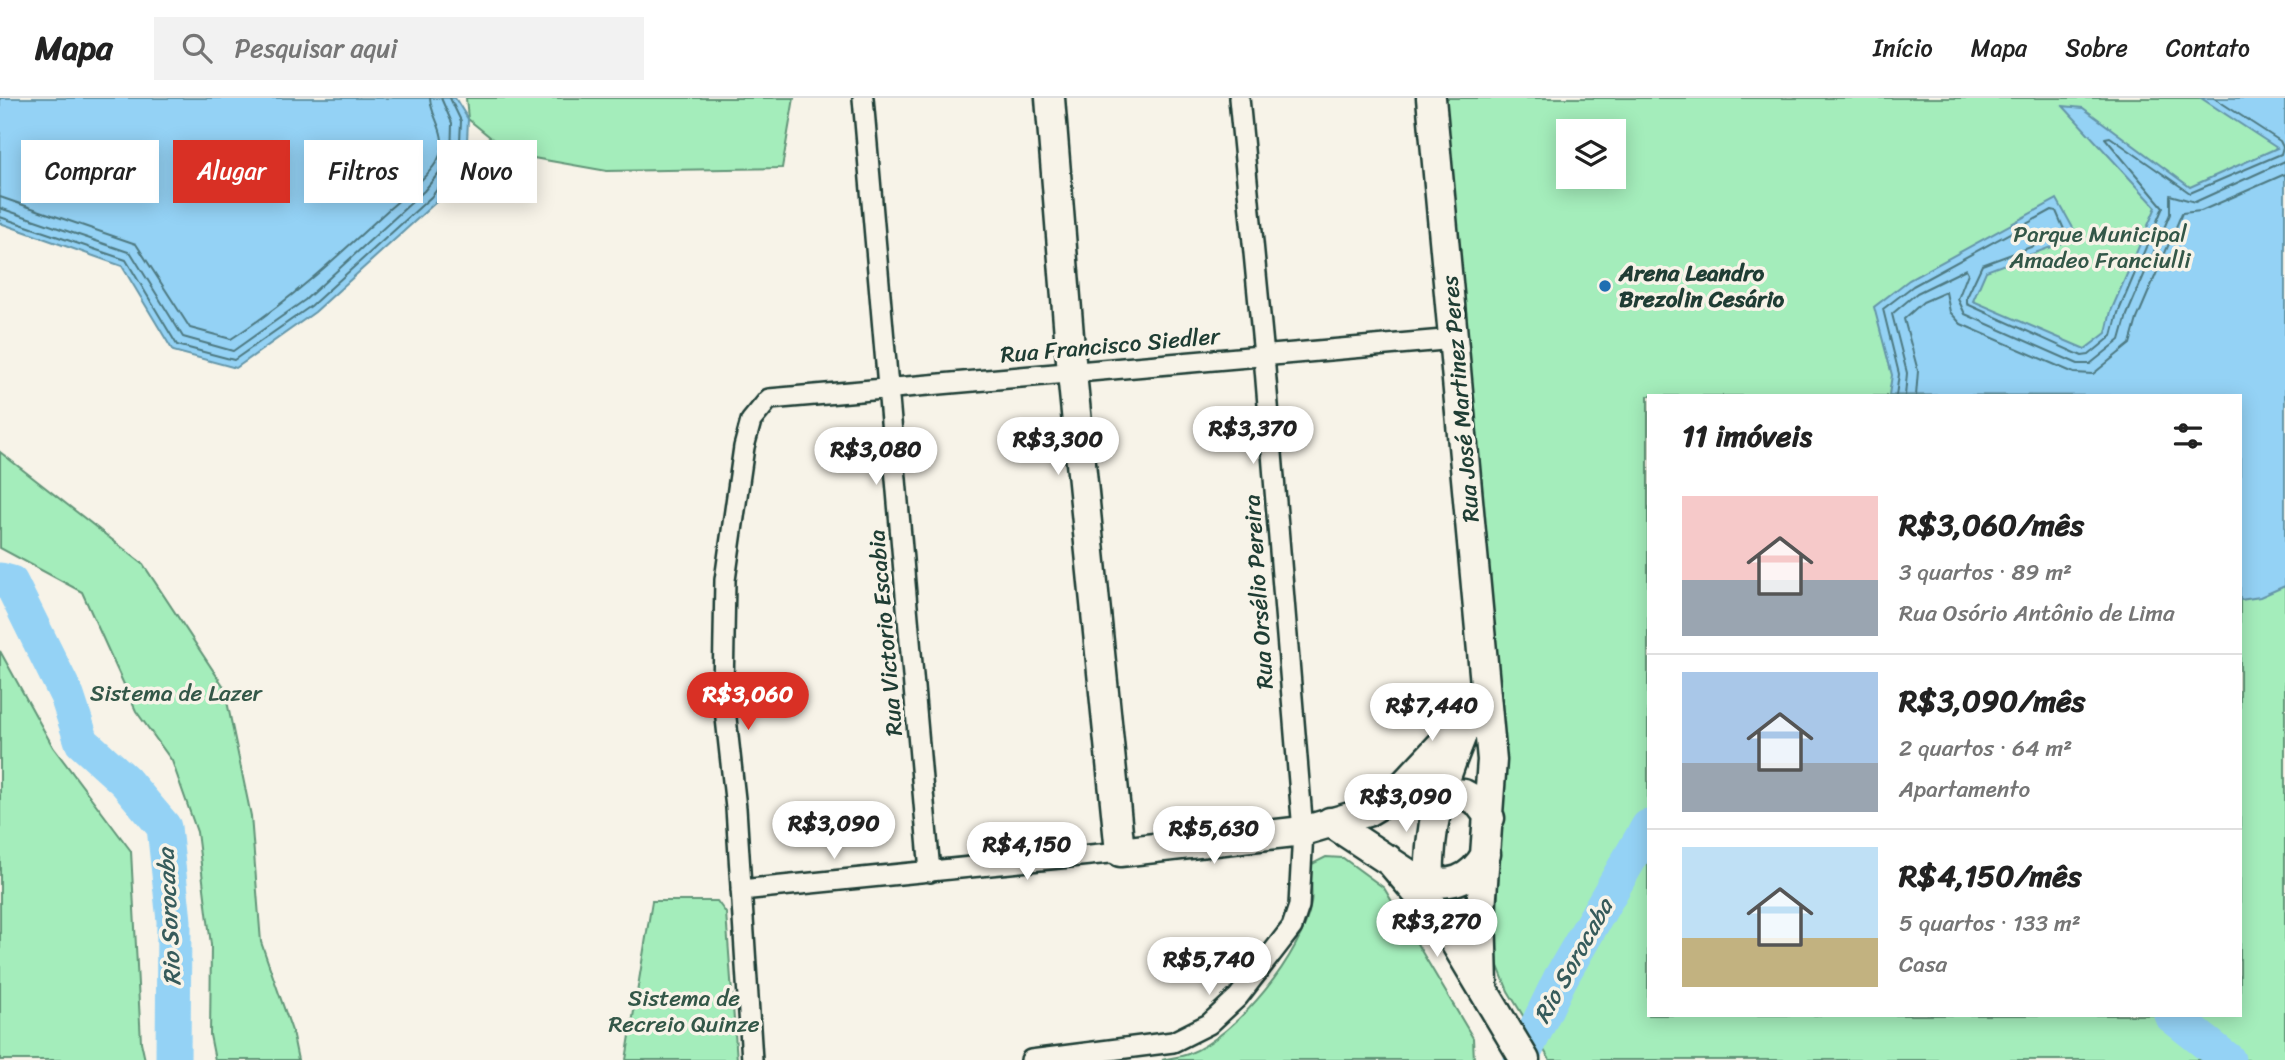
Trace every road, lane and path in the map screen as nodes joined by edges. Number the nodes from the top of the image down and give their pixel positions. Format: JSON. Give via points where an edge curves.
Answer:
{"nodes":[{"id":1,"x":863,"y":98,"type":"edge"},
{"id":2,"x":1050,"y":98,"type":"edge"},
{"id":3,"x":1239,"y":98,"type":"edge"},
{"id":4,"x":1431,"y":98,"type":"edge"},
{"id":5,"x":1455,"y":339,"type":"junction"},
{"id":6,"x":1264,"y":356,"type":"junction"},
{"id":7,"x":1072,"y":373,"type":"junction"},
{"id":8,"x":888,"y":389,"type":"junction"},
{"id":9,"x":1478,"y":707,"type":"junction"},
{"id":10,"x":1440,"y":789,"type":"junction"},
{"id":11,"x":1395,"y":794,"type":"junction"},
{"id":12,"x":1490,"y":818,"type":"junction"},
{"id":13,"x":1330,"y":822,"type":"junction"},
{"id":14,"x":1303,"y":831,"type":"junction"},
{"id":15,"x":1119,"y":852,"type":"junction"},
{"id":16,"x":1486,"y":854,"type":"junction"},
{"id":17,"x":930,"y":872,"type":"junction"},
{"id":18,"x":741,"y":890,"type":"junction"},
{"id":19,"x":1430,"y":894,"type":"junction"},
{"id":20,"x":1486,"y":993,"type":"junction"},
{"id":21,"x":752,"y":1060,"type":"edge"},
{"id":22,"x":1031,"y":1060,"type":"edge"},
{"id":23,"x":1525,"y":1060,"type":"edge"}],
"edges":[{"from":1,"to":8,"type":"street","name":"Rua Victorio Escabia"},
{"from":2,"to":7,"type":"main road"},
{"from":3,"to":6,"type":"street","name":"Rua Orsélio Pereira"},
{"from":4,"to":5,"type":"main road","name":"Rua José Martinez Peres"},
{"from":5,"to":6,"type":"street","name":"Rua Francisco Siedler"},
{"from":5,"to":9,"type":"main road","name":"Rua José Martinez Peres"},
{"from":6,"to":7,"type":"street","name":"Rua Francisco Siedler"},
{"from":6,"to":14,"type":"street","name":"Rua Orsélio Pereira"},
{"from":7,"to":8,"type":"street","name":"Rua Francisco Siedler"},
{"from":7,"to":15,"type":"main road"},
{"from":8,"to":17,"type":"street","name":"Rua Victorio Escabia"},
{"from":8,"to":18,"type":"street","name":"Rua Francisco Siedler","via":[[769,399],[751,421],[725,580],[723,691]]},
{"from":9,"to":10,"type":"main road","name":"Rua José Martinez Peres"},
{"from":9,"to":11,"type":"main road"},
{"from":9,"to":12,"type":"main road","name":"Rua José Martinez Peres","via":[[1492,760]]},
{"from":10,"to":11,"type":"main road","via":[[1409,787]]},
{"from":10,"to":12,"type":"main road","via":[[1478,801]]},
{"from":10,"to":19,"type":"main road","name":"Rua José Martinez Peres","via":[[1428,853]]},
{"from":11,"to":13,"type":"main road","via":[[1367,812]]},
{"from":12,"to":16,"type":"main road","name":"Rua José Martinez Peres"},
{"from":13,"to":14,"type":"main road"},
{"from":13,"to":19,"type":"main road","via":[[1388,859]]},
{"from":14,"to":15,"type":"main road"},
{"from":14,"to":22,"type":"street","via":[[1299,906],[1292,927],[1238,997],[1209,1024],[1173,1042]]},
{"from":15,"to":17,"type":"street"},
{"from":16,"to":19,"type":"main road","via":[[1469,876]]},
{"from":16,"to":20,"type":"main road","name":"Rua José Martinez Peres","via":[[1482,909]]},
{"from":17,"to":18,"type":"street"},
{"from":18,"to":21,"type":"street"},
{"from":19,"to":20,"type":"main road"},
{"from":20,"to":23,"type":"main road"}]}
